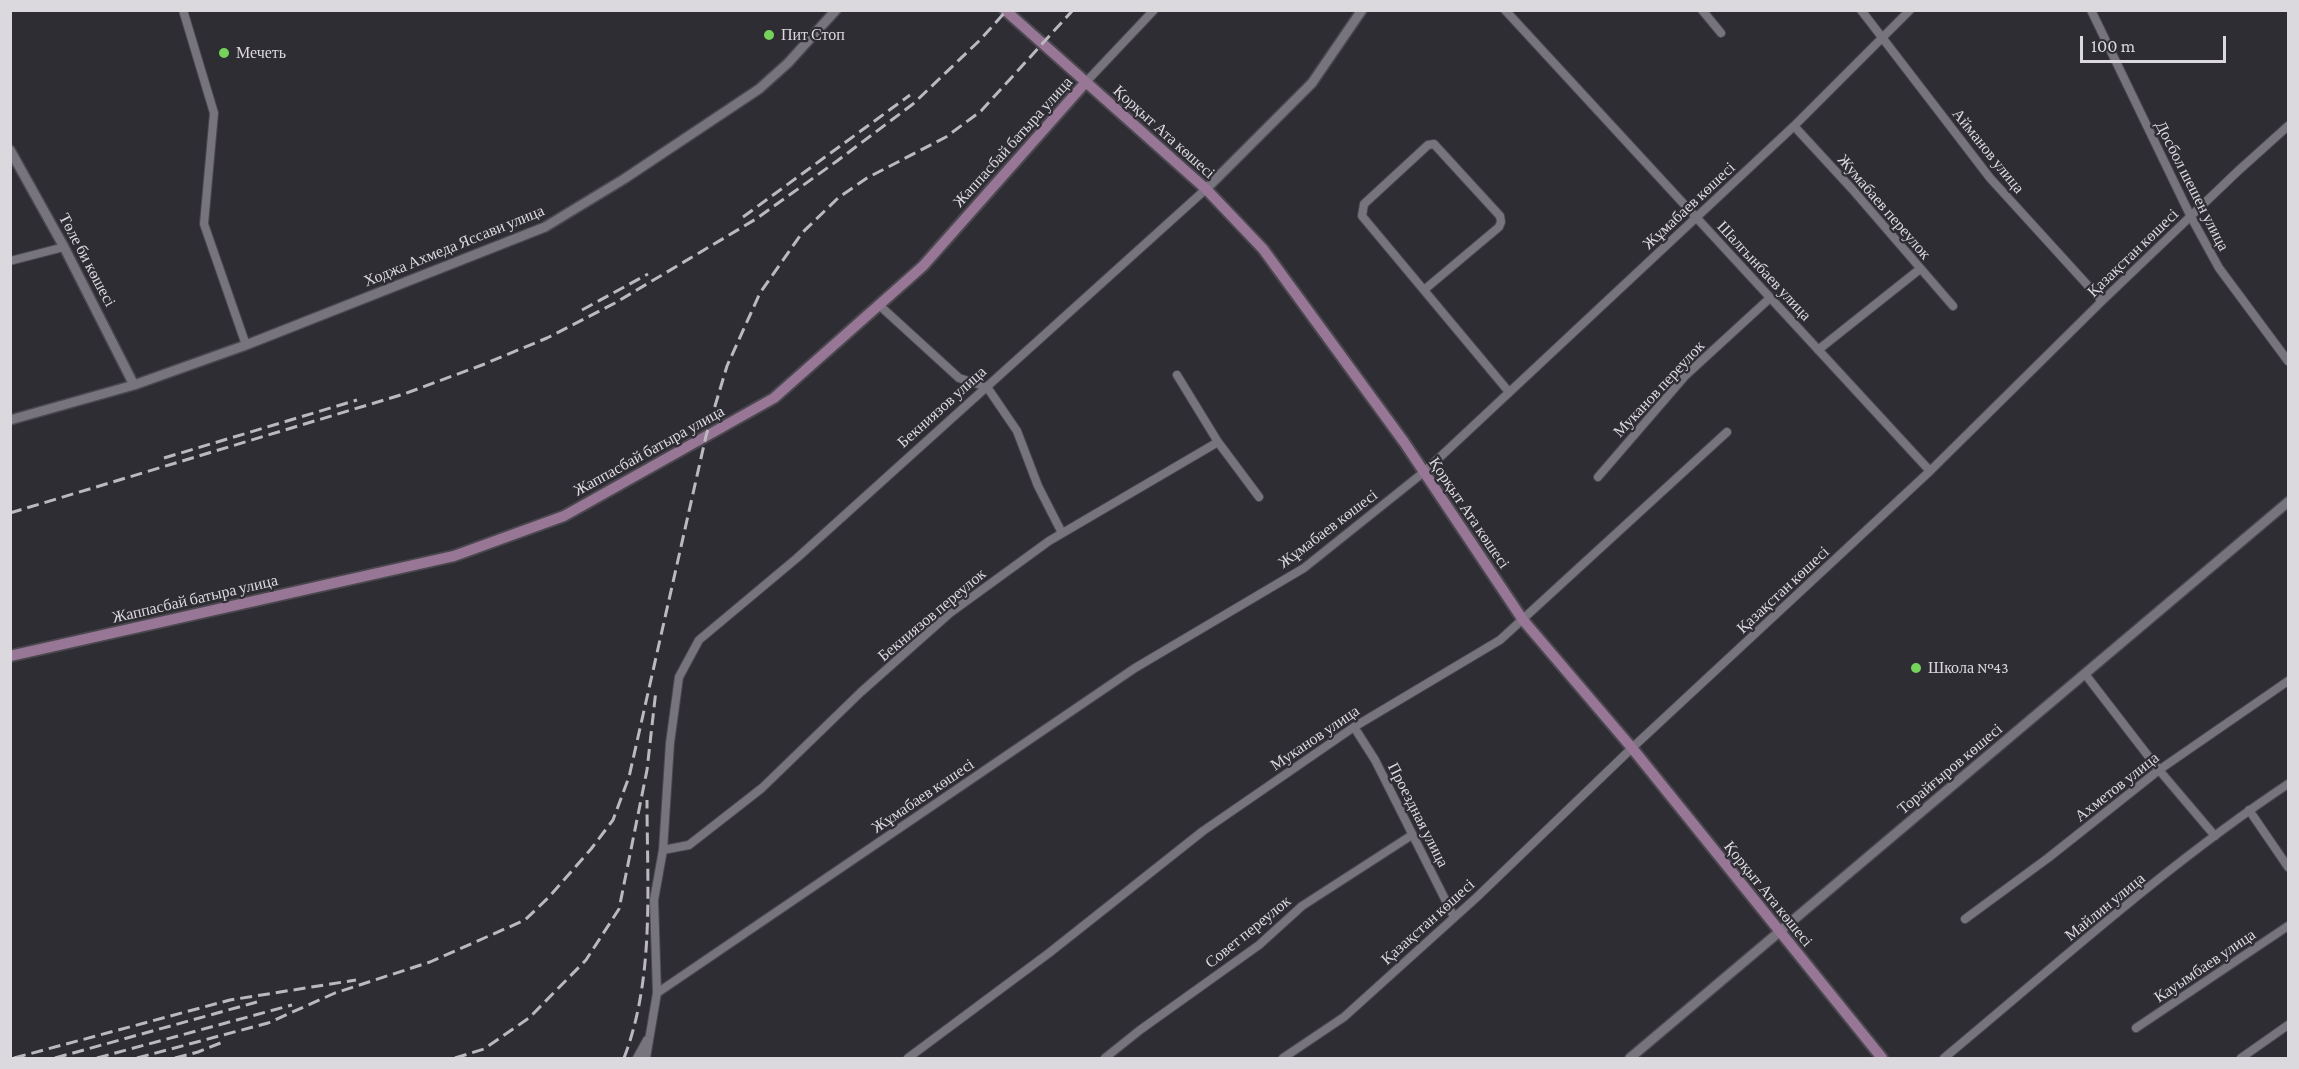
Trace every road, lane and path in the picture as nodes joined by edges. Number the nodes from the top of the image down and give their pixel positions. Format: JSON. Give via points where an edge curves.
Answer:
{"nodes":[{"id":1,"x":183,"y":10,"type":"edge"},
{"id":2,"x":836,"y":10,"type":"edge"},
{"id":3,"x":1005,"y":10,"type":"edge"},
{"id":4,"x":1154,"y":10,"type":"edge"},
{"id":5,"x":1362,"y":10,"type":"edge"},
{"id":6,"x":1505,"y":10,"type":"edge"},
{"id":7,"x":1702,"y":10,"type":"edge"},
{"id":8,"x":1861,"y":10,"type":"edge"},
{"id":9,"x":1910,"y":10,"type":"edge"},
{"id":10,"x":2091,"y":10,"type":"edge"},
{"id":11,"x":1721,"y":33,"type":"dead end"},
{"id":12,"x":1883,"y":39,"type":"junction"},
{"id":13,"x":1086,"y":83,"type":"junction"},
{"id":14,"x":1794,"y":126,"type":"junction"},
{"id":15,"x":2289,"y":126,"type":"edge"},
{"id":16,"x":10,"y":150,"type":"edge"},
{"id":17,"x":1206,"y":189,"type":"junction"},
{"id":18,"x":2190,"y":217,"type":"junction"},
{"id":19,"x":1696,"y":218,"type":"junction"},
{"id":20,"x":64,"y":247,"type":"junction"},
{"id":21,"x":10,"y":261,"type":"edge"},
{"id":22,"x":1920,"y":269,"type":"junction"},
{"id":23,"x":1424,"y":290,"type":"junction"},
{"id":24,"x":1770,"y":298,"type":"junction"},
{"id":25,"x":2102,"y":301,"type":"junction"},
{"id":26,"x":879,"y":305,"type":"junction"},
{"id":27,"x":1953,"y":306,"type":"dead end"},
{"id":28,"x":246,"y":345,"type":"junction"},
{"id":29,"x":1818,"y":350,"type":"junction"},
{"id":30,"x":2289,"y":361,"type":"edge"},
{"id":31,"x":1177,"y":375,"type":"dead end"},
{"id":32,"x":134,"y":385,"type":"junction"},
{"id":33,"x":987,"y":387,"type":"junction"},
{"id":34,"x":1509,"y":392,"type":"junction"},
{"id":35,"x":10,"y":420,"type":"edge"},
{"id":36,"x":1727,"y":432,"type":"dead end"},
{"id":37,"x":1218,"y":442,"type":"junction"},
{"id":38,"x":1930,"y":471,"type":"junction"},
{"id":39,"x":1424,"y":472,"type":"junction"},
{"id":40,"x":1598,"y":477,"type":"dead end"},
{"id":41,"x":1259,"y":497,"type":"dead end"},
{"id":42,"x":2289,"y":502,"type":"edge"},
{"id":43,"x":1062,"y":533,"type":"junction"},
{"id":44,"x":1523,"y":620,"type":"junction"},
{"id":45,"x":10,"y":656,"type":"edge"},
{"id":46,"x":2085,"y":674,"type":"junction"},
{"id":47,"x":2289,"y":681,"type":"edge"},
{"id":48,"x":1354,"y":727,"type":"junction"},
{"id":49,"x":1632,"y":748,"type":"junction"},
{"id":50,"x":2159,"y":770,"type":"junction"},
{"id":51,"x":2289,"y":784,"type":"edge"},
{"id":52,"x":2249,"y":810,"type":"junction"},
{"id":53,"x":1412,"y":835,"type":"junction"},
{"id":54,"x":2215,"y":836,"type":"junction"},
{"id":55,"x":663,"y":850,"type":"junction"},
{"id":56,"x":2289,"y":867,"type":"edge"},
{"id":57,"x":1454,"y":917,"type":"junction"},
{"id":58,"x":1965,"y":919,"type":"dead end"},
{"id":59,"x":2289,"y":926,"type":"edge"},
{"id":60,"x":1780,"y":932,"type":"junction"},
{"id":61,"x":657,"y":993,"type":"junction"},
{"id":62,"x":2289,"y":1025,"type":"edge"},
{"id":63,"x":2136,"y":1028,"type":"dead end"},
{"id":64,"x":650,"y":1034,"type":"junction"},
{"id":65,"x":637,"y":1059,"type":"edge"},
{"id":66,"x":646,"y":1059,"type":"edge"},
{"id":67,"x":908,"y":1059,"type":"edge"},
{"id":68,"x":1105,"y":1059,"type":"edge"},
{"id":69,"x":1283,"y":1059,"type":"edge"},
{"id":70,"x":1630,"y":1059,"type":"edge"},
{"id":71,"x":1882,"y":1059,"type":"edge"},
{"id":72,"x":1944,"y":1059,"type":"edge"},
{"id":73,"x":2241,"y":1059,"type":"edge"}],
"edges":[{"from":1,"to":28,"type":"street","via":[[214,113],[204,224]]},
{"from":2,"to":28,"type":"street","name":"Ходжа Ахмеда Яссави улица","via":[[759,89],[545,227]]},
{"from":3,"to":13,"type":"main road","name":"Қорқыт Ата көшесі"},
{"from":4,"to":13,"type":"street","name":"Жаппасбай батыра улица"},
{"from":5,"to":17,"type":"street","name":"Бекниязов улица","via":[[1312,83]]},
{"from":6,"to":19,"type":"street","name":"Шалгынбаев улица"},
{"from":7,"to":11,"type":"street"},
{"from":8,"to":12,"type":"street","name":"Айманов улица"},
{"from":9,"to":12,"type":"street","name":"Жұмабаев көшесі"},
{"from":10,"to":18,"type":"street","name":"Досбол шешен улица"},
{"from":12,"to":14,"type":"street","name":"Жұмабаев көшесі"},
{"from":12,"to":25,"type":"street","name":"Айманов улица","via":[[1990,178]]},
{"from":13,"to":17,"type":"main road","name":"Қорқыт Ата көшесі"},
{"from":13,"to":26,"type":"main road","name":"Жаппасбай батыра улица","via":[[923,266]]},
{"from":14,"to":19,"type":"street","name":"Жұмабаев көшесі"},
{"from":14,"to":22,"type":"street","name":"Жумабаев переулок"},
{"from":15,"to":18,"type":"street","name":"Қазақстан көшесі"},
{"from":16,"to":20,"type":"street","name":"Төле би көшесі"},
{"from":17,"to":33,"type":"street","name":"Бекниязов улица"},
{"from":17,"to":39,"type":"main road","name":"Қорқыт Ата көшесі","via":[[1263,249]]},
{"from":18,"to":25,"type":"street","name":"Қазақстан көшесі"},
{"from":18,"to":30,"type":"street","name":"Досбол шешен улица","via":[[2219,268]]},
{"from":19,"to":24,"type":"street","name":"Шалгынбаев улица"},
{"from":19,"to":34,"type":"street","name":"Жұмабаев көшесі"},
{"from":20,"to":21,"type":"street"},
{"from":20,"to":32,"type":"street","name":"Төле би көшесі"},
{"from":22,"to":27,"type":"street","name":"Жумабаев переулок"},
{"from":22,"to":29,"type":"street"},
{"from":23,"to":23,"type":"street","via":[[1362,216],[1362,210],[1404,167],[1434,144],[1502,222]]},
{"from":23,"to":34,"type":"street"},
{"from":24,"to":29,"type":"street","name":"Шалгынбаев улица"},
{"from":24,"to":40,"type":"street","name":"Муканов переулок","via":[[1686,375]]},
{"from":25,"to":38,"type":"street","name":"Қазақстан көшесі"},
{"from":26,"to":33,"type":"street","via":[[959,378]]},
{"from":26,"to":45,"type":"main road","name":"Жаппасбай батыра улица","via":[[774,398],[564,516],[454,555]]},
{"from":28,"to":32,"type":"street","name":"Ходжа Ахмеда Яссави улица"},
{"from":29,"to":38,"type":"street","name":"Шалгынбаев улица"},
{"from":31,"to":37,"type":"street"},
{"from":32,"to":35,"type":"street","name":"Ходжа Ахмеда Яссави улица"},
{"from":33,"to":43,"type":"street","via":[[1017,431]]},
{"from":33,"to":55,"type":"street","name":"Бекниязов улица","via":[[797,558],[699,640],[679,677]]},
{"from":34,"to":39,"type":"street","name":"Жұмабаев көшесі"},
{"from":36,"to":44,"type":"street","name":"Муканов улица"},
{"from":37,"to":41,"type":"street"},
{"from":37,"to":43,"type":"street","name":"Бекниязов переулок"},
{"from":38,"to":49,"type":"street","name":"Қазақстан көшесі"},
{"from":39,"to":44,"type":"main road","name":"Қорқыт Ата көшесі"},
{"from":39,"to":61,"type":"street","name":"Жұмабаев көшесі","via":[[1304,568],[1135,668]]},
{"from":42,"to":46,"type":"street","name":"Торайғыров көшесі"},
{"from":43,"to":55,"type":"street","name":"Бекниязов переулок","via":[[950,614],[762,788],[690,845]]},
{"from":44,"to":48,"type":"street","name":"Муканов улица","via":[[1500,640]]},
{"from":44,"to":49,"type":"main road","name":"Қорқыт Ата көшесі"},
{"from":46,"to":50,"type":"street"},
{"from":46,"to":60,"type":"street","name":"Торайғыров көшесі"},
{"from":47,"to":50,"type":"street","name":"Ахметов улица"},
{"from":48,"to":53,"type":"street","name":"Проездная улица"},
{"from":48,"to":67,"type":"street","name":"Муканов улица","via":[[1203,831]]},
{"from":49,"to":57,"type":"street","name":"Қазақстан көшесі"},
{"from":49,"to":60,"type":"main road","name":"Қорқыт Ата көшесі"},
{"from":50,"to":54,"type":"street"},
{"from":50,"to":58,"type":"street","name":"Ахметов улица"},
{"from":51,"to":52,"type":"street","name":"Майлин улица"},
{"from":52,"to":54,"type":"street","name":"Майлин улица"},
{"from":52,"to":56,"type":"street"},
{"from":53,"to":57,"type":"street","name":"Проездная улица"},
{"from":53,"to":68,"type":"street","name":"Совет переулок","via":[[1302,906],[1259,945]]},
{"from":54,"to":72,"type":"street","name":"Майлин улица"},
{"from":55,"to":61,"type":"street","name":"Бекниязов улица","via":[[654,900]]},
{"from":57,"to":69,"type":"street","name":"Қазақстан көшесі","via":[[1344,1017]]},
{"from":59,"to":63,"type":"street","name":"Кауымбаев улица"},
{"from":60,"to":70,"type":"street","name":"Торайғыров көшесі"},
{"from":60,"to":71,"type":"main road","name":"Қорқыт Ата көшесі"},
{"from":61,"to":64,"type":"street","name":"Бекниязов улица"},
{"from":62,"to":73,"type":"street"},
{"from":64,"to":65,"type":"street"},
{"from":64,"to":66,"type":"street","name":"Бекниязов улица"}]}
